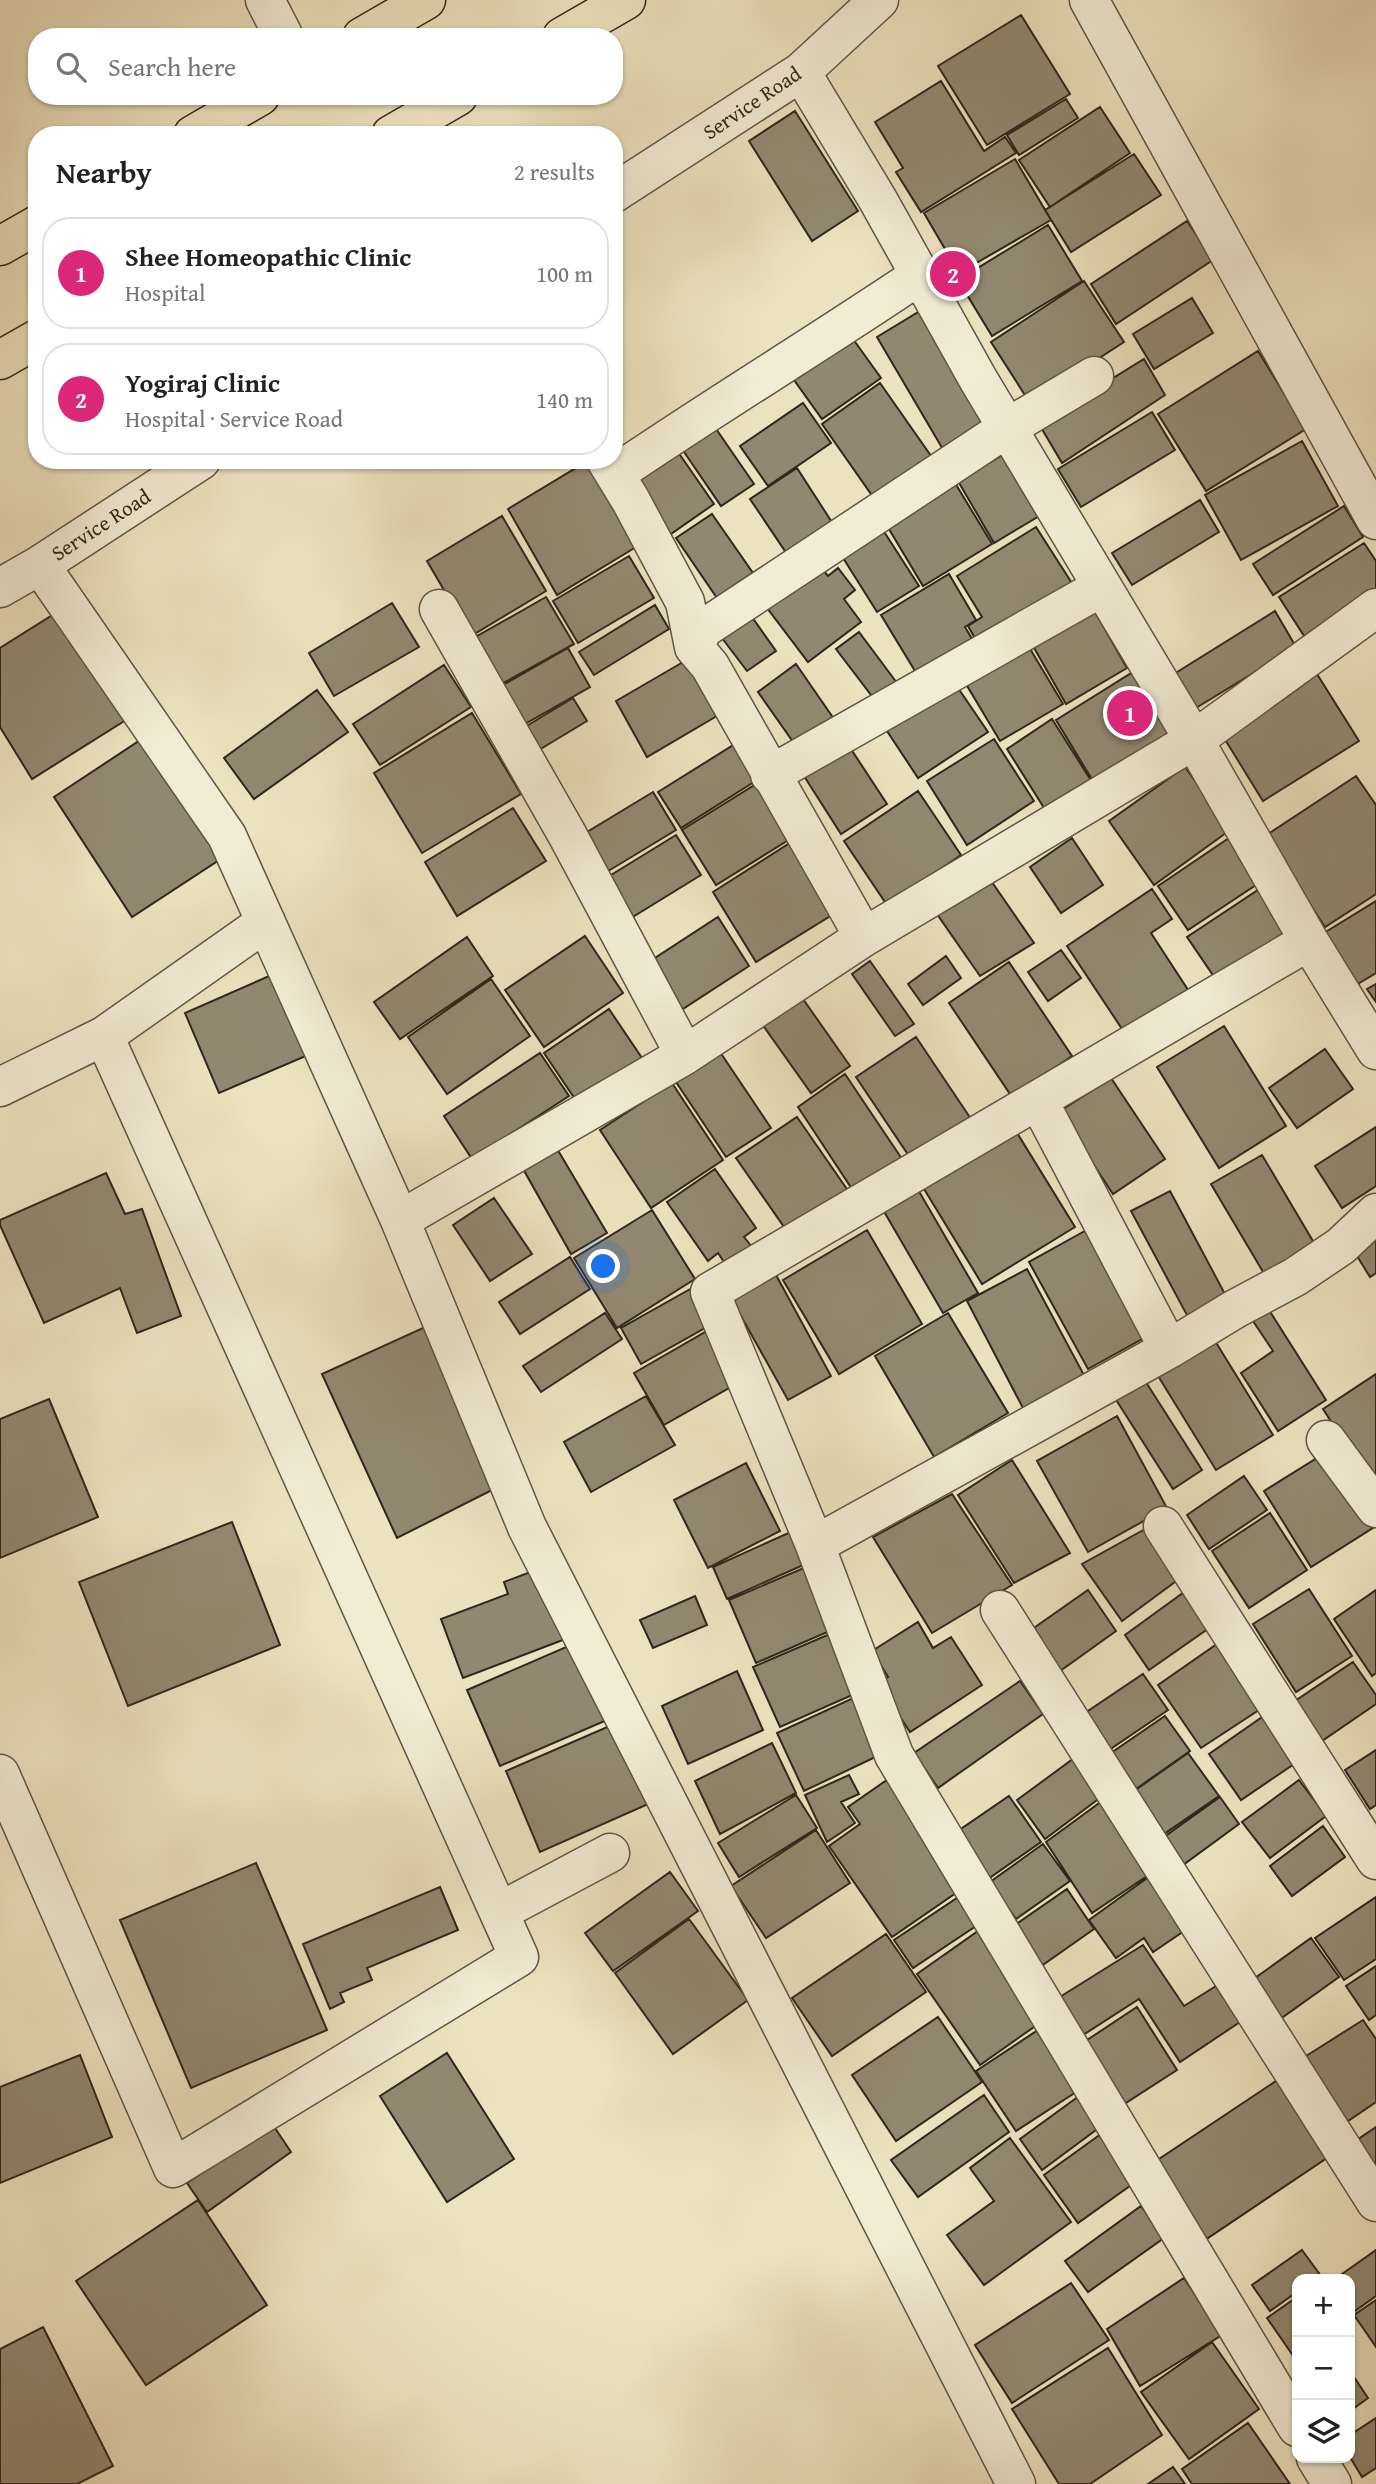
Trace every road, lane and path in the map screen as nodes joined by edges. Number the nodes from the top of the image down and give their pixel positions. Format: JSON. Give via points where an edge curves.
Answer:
{"nodes":[{"id":1,"x":265,"y":0,"type":"edge"},
{"id":2,"x":426,"y":0,"type":"edge"},
{"id":3,"x":626,"y":0,"type":"edge"},
{"id":4,"x":879,"y":0,"type":"edge"},
{"id":5,"x":1089,"y":0,"type":"edge"},
{"id":6,"x":279,"y":28,"type":"edge"},
{"id":7,"x":378,"y":28,"type":"edge"},
{"id":8,"x":578,"y":28,"type":"edge"},
{"id":9,"x":801,"y":72,"type":"junction"},
{"id":10,"x":245,"y":105,"type":"edge"},
{"id":11,"x":443,"y":105,"type":"edge"},
{"id":12,"x":208,"y":126,"type":"edge"},
{"id":13,"x":406,"y":126,"type":"edge"},
{"id":14,"x":623,"y":187,"type":"edge"},
{"id":15,"x":28,"y":230,"type":"edge"},
{"id":16,"x":0,"y":246,"type":"edge"},
{"id":17,"x":920,"y":275,"type":"junction"},
{"id":18,"x":28,"y":344,"type":"edge"},
{"id":19,"x":0,"y":360,"type":"edge"},
{"id":20,"x":1094,"y":376,"type":"dead end"},
{"id":21,"x":1007,"y":428,"type":"junction"},
{"id":22,"x":623,"y":460,"type":"edge"},
{"id":23,"x":187,"y":469,"type":"edge"},
{"id":24,"x":611,"y":469,"type":"edge"},
{"id":25,"x":1376,"y":520,"type":"edge"},
{"id":26,"x":40,"y":565,"type":"junction"},
{"id":27,"x":1102,"y":587,"type":"junction"},
{"id":28,"x":0,"y":588,"type":"edge"},
{"id":29,"x":1376,"y":608,"type":"edge"},
{"id":30,"x":439,"y":610,"type":"dead end"},
{"id":31,"x":694,"y":646,"type":"junction"},
{"id":32,"x":1194,"y":740,"type":"junction"},
{"id":33,"x":770,"y":775,"type":"junction"},
{"id":34,"x":266,"y":922,"type":"junction"},
{"id":35,"x":863,"y":937,"type":"junction"},
{"id":36,"x":1309,"y":941,"type":"junction"},
{"id":37,"x":104,"y":1037,"type":"junction"},
{"id":38,"x":1376,"y":1050,"type":"edge"},
{"id":39,"x":685,"y":1055,"type":"junction"},
{"id":40,"x":0,"y":1087,"type":"edge"},
{"id":41,"x":1038,"y":1100,"type":"junction"},
{"id":42,"x":1376,"y":1213,"type":"edge"},
{"id":43,"x":400,"y":1220,"type":"junction"},
{"id":44,"x":1170,"y":1349,"type":"junction"},
{"id":45,"x":1326,"y":1440,"type":"dead end"},
{"id":46,"x":1376,"y":1508,"type":"edge"},
{"id":47,"x":1163,"y":1526,"type":"dead end"},
{"id":48,"x":815,"y":1545,"type":"junction"},
{"id":49,"x":1000,"y":1610,"type":"dead end"},
{"id":50,"x":0,"y":1774,"type":"edge"},
{"id":51,"x":610,"y":1853,"type":"dead end"},
{"id":52,"x":1376,"y":1860,"type":"edge"},
{"id":53,"x":499,"y":1912,"type":"junction"},
{"id":54,"x":1376,"y":2202,"type":"edge"},
{"id":55,"x":1292,"y":2419,"type":"edge"},
{"id":56,"x":1319,"y":2463,"type":"edge"},
{"id":57,"x":1016,"y":2484,"type":"edge"},
{"id":58,"x":1332,"y":2484,"type":"edge"}],
"edges":[{"from":1,"to":6,"type":"street"},
{"from":2,"to":7,"type":"main road"},
{"from":3,"to":8,"type":"main road"},
{"from":4,"to":9,"type":"street","name":"Service Road"},
{"from":5,"to":25,"type":"street"},
{"from":9,"to":14,"type":"street","name":"Service Road"},
{"from":9,"to":17,"type":"street"},
{"from":10,"to":12,"type":"main road"},
{"from":11,"to":13,"type":"main road"},
{"from":15,"to":16,"type":"main road"},
{"from":17,"to":21,"type":"street"},
{"from":17,"to":22,"type":"street","via":[[823,341]]},
{"from":18,"to":19,"type":"main road"},
{"from":20,"to":21,"type":"street"},
{"from":21,"to":27,"type":"street"},
{"from":21,"to":31,"type":"street","via":[[703,629]]},
{"from":23,"to":26,"type":"street","name":"Service Road"},
{"from":24,"to":31,"type":"street","via":[[685,602]]},
{"from":26,"to":28,"type":"street","name":"Service Road"},
{"from":26,"to":34,"type":"street","via":[[227,836]]},
{"from":27,"to":32,"type":"street"},
{"from":27,"to":33,"type":"street"},
{"from":29,"to":32,"type":"street"},
{"from":30,"to":39,"type":"street","via":[[568,836]]},
{"from":31,"to":33,"type":"street","via":[[710,666]]},
{"from":32,"to":35,"type":"street"},
{"from":32,"to":36,"type":"street"},
{"from":33,"to":35,"type":"street"},
{"from":34,"to":37,"type":"street"},
{"from":34,"to":43,"type":"street"},
{"from":35,"to":39,"type":"street"},
{"from":36,"to":38,"type":"street"},
{"from":36,"to":41,"type":"street"},
{"from":37,"to":40,"type":"street"},
{"from":37,"to":53,"type":"street"},
{"from":39,"to":43,"type":"street"},
{"from":41,"to":44,"type":"street"},
{"from":41,"to":48,"type":"street","via":[[710,1292]]},
{"from":42,"to":44,"type":"street","via":[[1340,1246],[1295,1277]]},
{"from":43,"to":57,"type":"street","via":[[527,1527]]},
{"from":44,"to":48,"type":"street"},
{"from":45,"to":46,"type":"street"},
{"from":47,"to":52,"type":"street"},
{"from":48,"to":55,"type":"street","via":[[894,1755]]},
{"from":49,"to":54,"type":"street"},
{"from":50,"to":53,"type":"street","via":[[173,2168],[519,1957]]},
{"from":51,"to":53,"type":"street"},
{"from":56,"to":58,"type":"street"}]}
